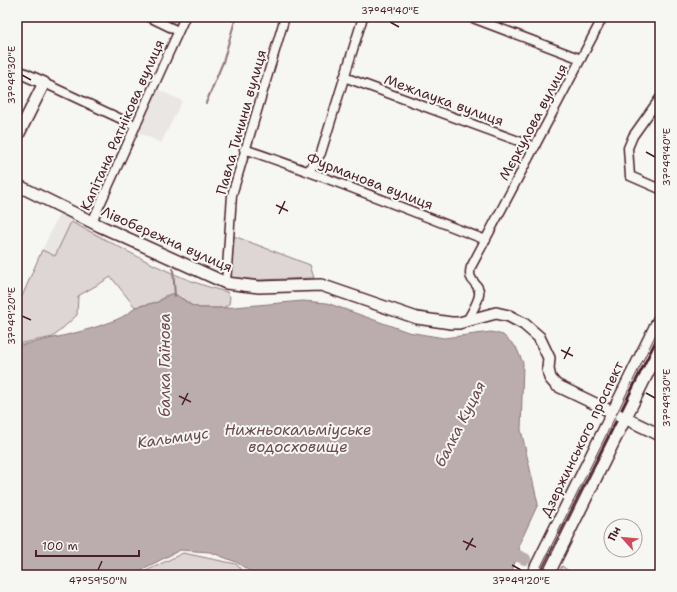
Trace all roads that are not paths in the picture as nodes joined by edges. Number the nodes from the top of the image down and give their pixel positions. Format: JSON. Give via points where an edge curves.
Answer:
{"nodes":[{"id":1,"x":149,"y":17,"type":"edge"},
{"id":2,"x":184,"y":17,"type":"edge"},
{"id":3,"x":285,"y":17,"type":"edge"},
{"id":4,"x":363,"y":17,"type":"edge"},
{"id":5,"x":470,"y":17,"type":"edge"},
{"id":6,"x":603,"y":17,"type":"edge"},
{"id":7,"x":178,"y":31,"type":"junction"},
{"id":8,"x":581,"y":59,"type":"junction"},
{"id":9,"x":17,"y":71,"type":"edge"},
{"id":10,"x":344,"y":77,"type":"junction"},
{"id":11,"x":44,"y":83,"type":"junction"},
{"id":12,"x":660,"y":98,"type":"edge"},
{"id":13,"x":136,"y":126,"type":"junction"},
{"id":14,"x":17,"y":138,"type":"edge"},
{"id":15,"x":534,"y":148,"type":"junction"},
{"id":16,"x":244,"y":149,"type":"junction"},
{"id":17,"x":308,"y":170,"type":"junction"},
{"id":18,"x":17,"y":185,"type":"edge"},
{"id":19,"x":660,"y":189,"type":"edge"},
{"id":20,"x":92,"y":222,"type":"junction"},
{"id":21,"x":486,"y":240,"type":"junction"},
{"id":22,"x":226,"y":282,"type":"junction"},
{"id":23,"x":660,"y":317,"type":"edge"},
{"id":24,"x":468,"y":321,"type":"junction"},
{"id":25,"x":660,"y":348,"type":"edge"},
{"id":26,"x":612,"y":414,"type":"junction"},
{"id":27,"x":625,"y":420,"type":"junction"},
{"id":28,"x":660,"y":435,"type":"edge"},
{"id":29,"x":532,"y":575,"type":"edge"},
{"id":30,"x":548,"y":575,"type":"edge"}],
"edges":[{"from":1,"to":7,"type":"street"},
{"from":2,"to":7,"type":"street","name":"Капітана Ратнікова вулиця"},
{"from":3,"to":16,"type":"street","name":"Павла Тичини вулиця"},
{"from":4,"to":10,"type":"street"},
{"from":5,"to":8,"type":"street"},
{"from":6,"to":8,"type":"street","name":"Мєркулова вулиця"},
{"from":7,"to":13,"type":"street","name":"Капітана Ратнікова вулиця"},
{"from":8,"to":15,"type":"street","name":"Мєркулова вулиця"},
{"from":9,"to":11,"type":"street"},
{"from":10,"to":15,"type":"street","name":"Межлаука вулиця"},
{"from":10,"to":17,"type":"street","via":[[321,153]]},
{"from":11,"to":13,"type":"street"},
{"from":11,"to":14,"type":"street"},
{"from":12,"to":19,"type":"street","via":[[633,136],[628,148],[630,176]]},
{"from":13,"to":20,"type":"street","name":"Капітана Ратнікова вулиця"},
{"from":15,"to":21,"type":"street","name":"Мєркулова вулиця"},
{"from":16,"to":17,"type":"street","name":"Фурманова вулиця"},
{"from":16,"to":22,"type":"street","name":"Павла Тичини вулиця","via":[[232,195]]},
{"from":17,"to":21,"type":"street","name":"Фурманова вулиця"},
{"from":18,"to":20,"type":"street","name":"Лівобережна вулиця"},
{"from":20,"to":22,"type":"street","name":"Лівобережна вулиця"},
{"from":21,"to":24,"type":"street","name":"Мєркулова вулиця","via":[[469,275],[480,294]]},
{"from":22,"to":24,"type":"street","name":"Лівобережна вулиця","via":[[259,287],[321,285],[417,318],[451,323]]},
{"from":23,"to":26,"type":"street","name":"Дзержинського проспект"},
{"from":24,"to":26,"type":"street","name":"Лівобережна вулиця","via":[[488,314],[501,313],[524,324],[539,337],[545,347],[549,358],[549,374],[556,385]]},
{"from":25,"to":27,"type":"street"},
{"from":26,"to":27,"type":"street","name":"Лівобережна вулиця"},
{"from":26,"to":29,"type":"street","name":"Дзержинського проспект"},
{"from":27,"to":28,"type":"street","name":"Лівобережна вулиця"},
{"from":27,"to":30,"type":"street"}]}
